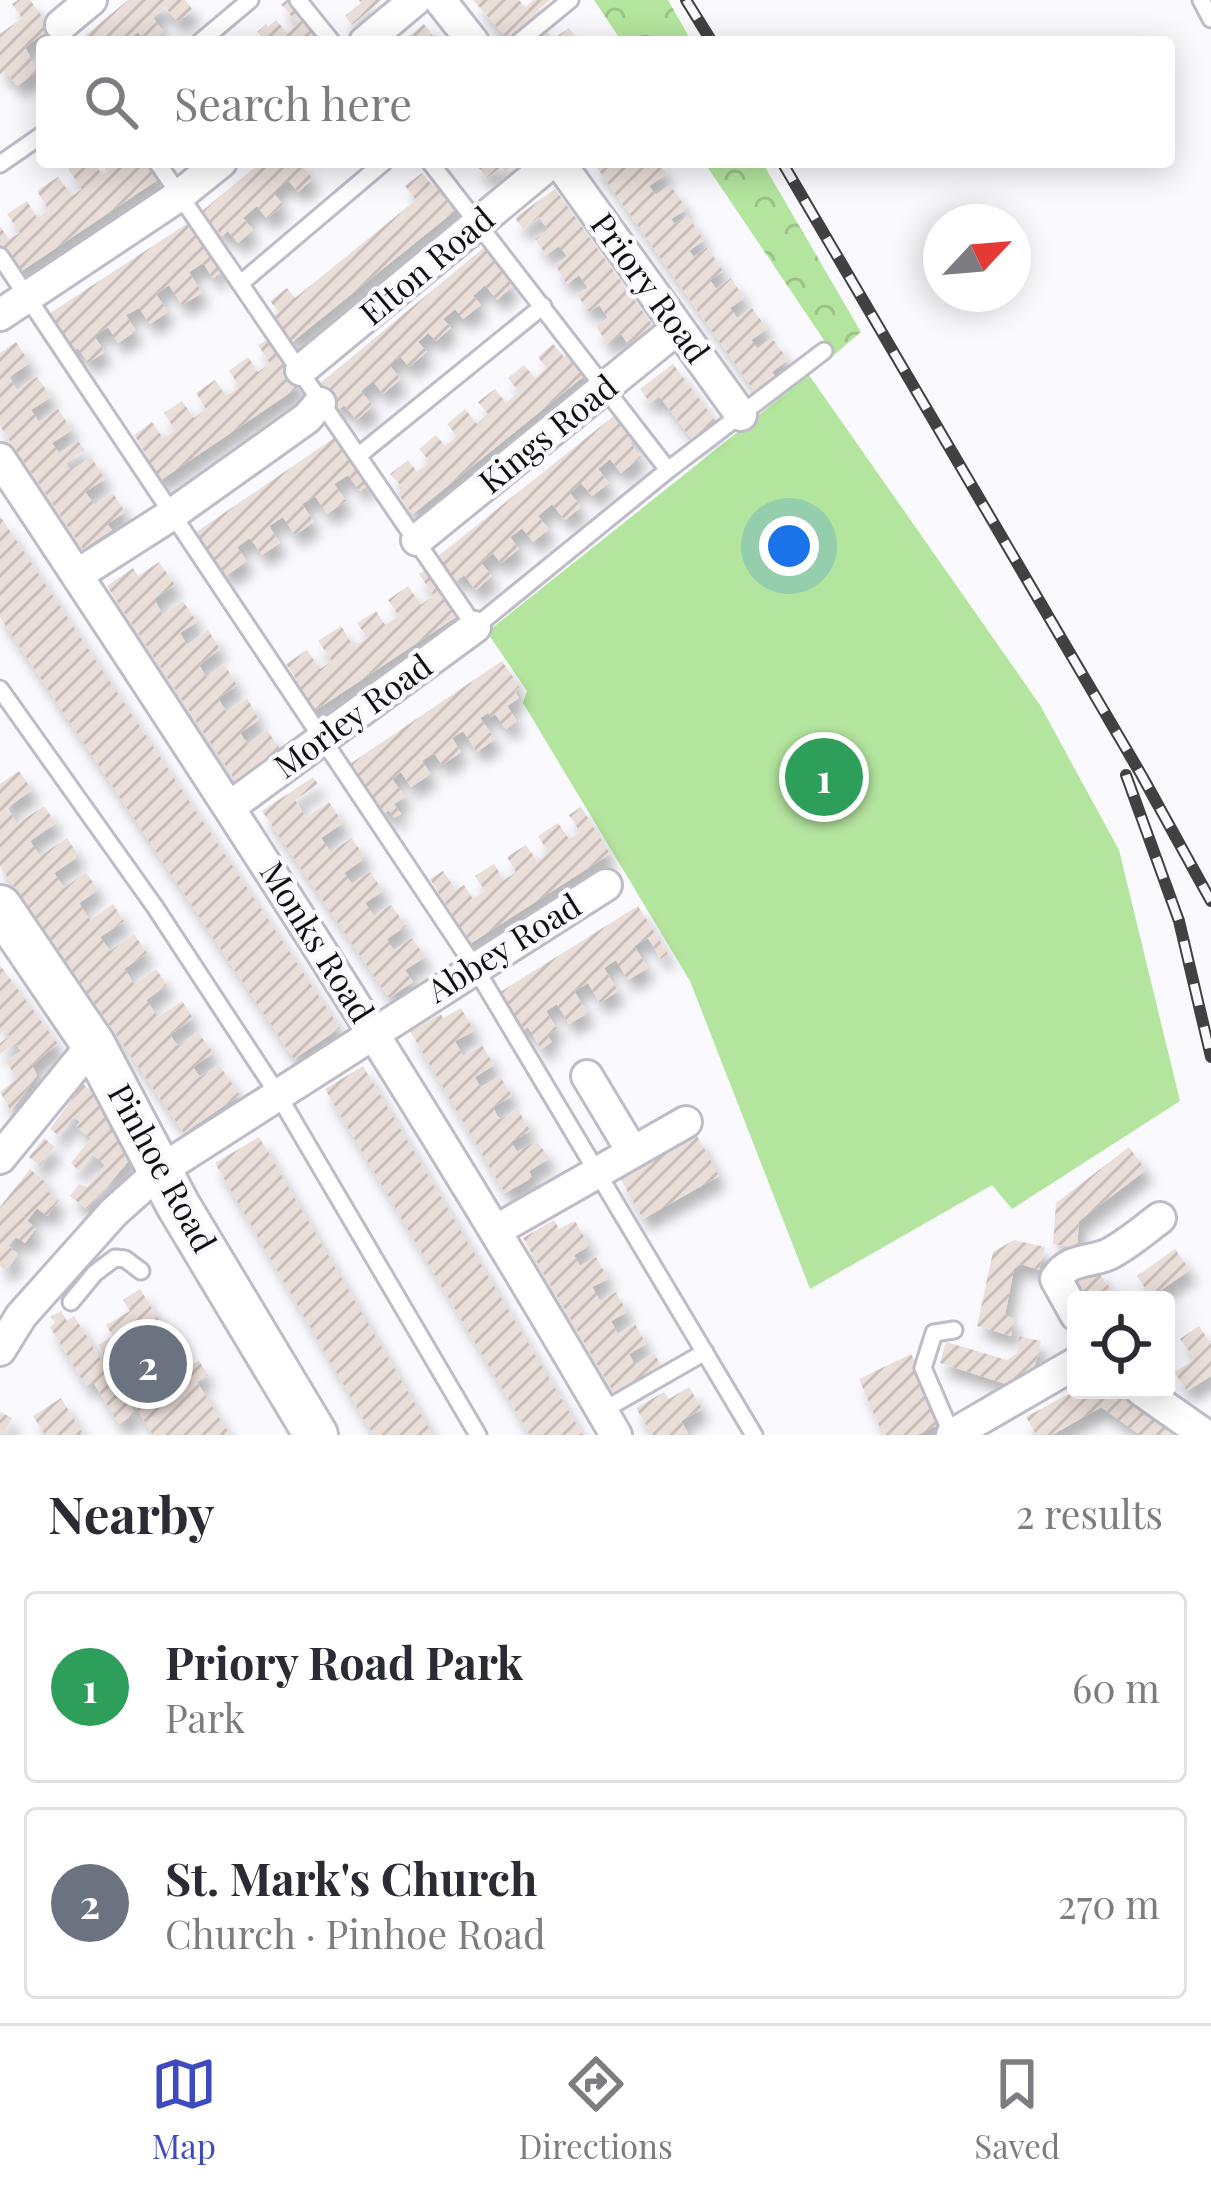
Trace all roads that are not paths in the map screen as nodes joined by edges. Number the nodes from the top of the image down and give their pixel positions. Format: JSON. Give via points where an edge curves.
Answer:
{"nodes":[{"id":1,"x":91,"y":0,"type":"edge"},
{"id":2,"x":250,"y":0,"type":"edge"},
{"id":3,"x":298,"y":0,"type":"edge"},
{"id":4,"x":416,"y":0,"type":"edge"},
{"id":5,"x":440,"y":0,"type":"edge"},
{"id":6,"x":569,"y":0,"type":"edge"},
{"id":7,"x":1201,"y":0,"type":"edge"},
{"id":8,"x":1211,"y":19,"type":"edge"},
{"id":9,"x":67,"y":34,"type":"edge"},
{"id":10,"x":207,"y":36,"type":"edge"},
{"id":11,"x":327,"y":36,"type":"edge"},
{"id":12,"x":372,"y":36,"type":"edge"},
{"id":13,"x":467,"y":36,"type":"edge"},
{"id":14,"x":526,"y":36,"type":"edge"},
{"id":15,"x":36,"y":139,"type":"edge"},
{"id":16,"x":0,"y":164,"type":"edge"},
{"id":17,"x":161,"y":168,"type":"edge"},
{"id":18,"x":213,"y":168,"type":"edge"},
{"id":19,"x":377,"y":168,"type":"edge"},
{"id":20,"x":435,"y":168,"type":"edge"},
{"id":21,"x":548,"y":168,"type":"edge"},
{"id":22,"x":559,"y":168,"type":"edge"},
{"id":23,"x":180,"y":196,"type":"junction"},
{"id":24,"x":478,"y":224,"type":"junction"},
{"id":25,"x":0,"y":256,"type":"edge"},
{"id":26,"x":241,"y":283,"type":"junction"},
{"id":27,"x":27,"y":297,"type":"junction"},
{"id":28,"x":543,"y":306,"type":"junction"},
{"id":29,"x":0,"y":315,"type":"edge"},
{"id":30,"x":678,"y":328,"type":"junction"},
{"id":31,"x":824,"y":351,"type":"dead end"},
{"id":32,"x":301,"y":370,"type":"junction"},
{"id":33,"x":604,"y":387,"type":"junction"},
{"id":34,"x":320,"y":403,"type":"junction"},
{"id":35,"x":741,"y":415,"type":"junction"},
{"id":36,"x":358,"y":456,"type":"junction"},
{"id":37,"x":0,"y":459,"type":"edge"},
{"id":38,"x":668,"y":470,"type":"junction"},
{"id":39,"x":171,"y":515,"type":"junction"},
{"id":40,"x":417,"y":540,"type":"junction"},
{"id":41,"x":77,"y":575,"type":"junction"},
{"id":42,"x":475,"y":627,"type":"junction"},
{"id":43,"x":0,"y":689,"type":"edge"},
{"id":44,"x":320,"y":739,"type":"junction"},
{"id":45,"x":231,"y":806,"type":"junction"},
{"id":46,"x":606,"y":885,"type":"dead end"},
{"id":47,"x":0,"y":907,"type":"edge"},
{"id":48,"x":474,"y":966,"type":"junction"},
{"id":49,"x":373,"y":1031,"type":"junction"},
{"id":50,"x":93,"y":1044,"type":"junction"},
{"id":51,"x":587,"y":1076,"type":"dead end"},
{"id":52,"x":277,"y":1094,"type":"junction"},
{"id":53,"x":686,"y":1122,"type":"dead end"},
{"id":54,"x":632,"y":1151,"type":"junction"},
{"id":55,"x":0,"y":1158,"type":"edge"},
{"id":56,"x":598,"y":1172,"type":"junction"},
{"id":57,"x":170,"y":1187,"type":"junction"},
{"id":58,"x":1160,"y":1218,"type":"dead end"},
{"id":59,"x":495,"y":1232,"type":"junction"},
{"id":60,"x":87,"y":1264,"type":"junction"},
{"id":61,"x":141,"y":1270,"type":"dead end"},
{"id":62,"x":1067,"y":1299,"type":"edge"},
{"id":63,"x":71,"y":1302,"type":"dead end"},
{"id":64,"x":954,"y":1330,"type":"dead end"},
{"id":65,"x":0,"y":1350,"type":"edge"},
{"id":66,"x":705,"y":1352,"type":"junction"},
{"id":67,"x":1067,"y":1369,"type":"edge"},
{"id":68,"x":1155,"y":1399,"type":"edge"},
{"id":69,"x":609,"y":1423,"type":"edge"},
{"id":70,"x":314,"y":1433,"type":"edge"},
{"id":71,"x":478,"y":1435,"type":"edge"},
{"id":72,"x":754,"y":1435,"type":"edge"},
{"id":73,"x":952,"y":1435,"type":"edge"},
{"id":74,"x":1205,"y":1435,"type":"edge"}],
"edges":[{"from":1,"to":9,"type":"street"},
{"from":2,"to":10,"type":"lane"},
{"from":3,"to":11,"type":"lane"},
{"from":4,"to":12,"type":"street"},
{"from":5,"to":13,"type":"street"},
{"from":6,"to":14,"type":"lane"},
{"from":7,"to":8,"type":"lane"},
{"from":15,"to":16,"type":"lane"},
{"from":17,"to":23,"type":"lane"},
{"from":18,"to":23,"type":"street"},
{"from":19,"to":26,"type":"lane"},
{"from":20,"to":24,"type":"lane"},
{"from":21,"to":24,"type":"street","name":"Elton Road"},
{"from":22,"to":30,"type":"street","name":"Priory Road"},
{"from":23,"to":26,"type":"lane"},
{"from":23,"to":27,"type":"street"},
{"from":24,"to":28,"type":"lane"},
{"from":24,"to":32,"type":"street","name":"Elton Road"},
{"from":25,"to":27,"type":"lane"},
{"from":26,"to":32,"type":"lane"},
{"from":27,"to":29,"type":"street"},
{"from":27,"to":39,"type":"lane"},
{"from":28,"to":33,"type":"lane"},
{"from":28,"to":36,"type":"lane"},
{"from":30,"to":33,"type":"street","name":"Kings Road"},
{"from":30,"to":35,"type":"street","name":"Priory Road"},
{"from":31,"to":35,"type":"lane"},
{"from":32,"to":34,"type":"lane"},
{"from":33,"to":38,"type":"lane"},
{"from":33,"to":40,"type":"street","name":"Kings Road"},
{"from":34,"to":36,"type":"lane"},
{"from":34,"to":39,"type":"street"},
{"from":35,"to":38,"type":"lane"},
{"from":36,"to":40,"type":"lane"},
{"from":37,"to":41,"type":"street","name":"Monks Road"},
{"from":38,"to":42,"type":"lane"},
{"from":39,"to":41,"type":"street"},
{"from":39,"to":44,"type":"lane"},
{"from":40,"to":42,"type":"lane"},
{"from":41,"to":45,"type":"street","name":"Monks Road"},
{"from":42,"to":44,"type":"street","name":"Morley Road"},
{"from":43,"to":52,"type":"lane"},
{"from":44,"to":45,"type":"street","name":"Morley Road"},
{"from":44,"to":48,"type":"lane"},
{"from":45,"to":49,"type":"street","name":"Monks Road"},
{"from":46,"to":48,"type":"street","name":"Abbey Road"},
{"from":47,"to":50,"type":"main road","name":"Pinhoe Road"},
{"from":48,"to":49,"type":"street","name":"Abbey Road"},
{"from":48,"to":56,"type":"lane"},
{"from":49,"to":52,"type":"street","name":"Abbey Road"},
{"from":49,"to":59,"type":"street","name":"Monks Road"},
{"from":50,"to":55,"type":"street"},
{"from":50,"to":57,"type":"main road","name":"Pinhoe Road"},
{"from":51,"to":54,"type":"street"},
{"from":52,"to":57,"type":"street","name":"Abbey Road"},
{"from":52,"to":71,"type":"lane"},
{"from":53,"to":54,"type":"street"},
{"from":54,"to":56,"type":"street"},
{"from":56,"to":59,"type":"street"},
{"from":56,"to":66,"type":"lane"},
{"from":57,"to":60,"type":"street","name":"Abbey Road","via":[[114,1212]]},
{"from":57,"to":70,"type":"main road","name":"Pinhoe Road"},
{"from":58,"to":62,"type":"street","via":[[1110,1253],[1058,1273]]},
{"from":59,"to":69,"type":"street","name":"Monks Road"},
{"from":60,"to":61,"type":"lane","via":[[125,1259]]},
{"from":60,"to":63,"type":"lane"},
{"from":60,"to":65,"type":"street","name":"Abbey Road","via":[[21,1316]]},
{"from":64,"to":73,"type":"lane","via":[[934,1333],[923,1368]]},
{"from":66,"to":69,"type":"lane"},
{"from":66,"to":72,"type":"lane"},
{"from":67,"to":73,"type":"street"},
{"from":68,"to":74,"type":"street"}]}
